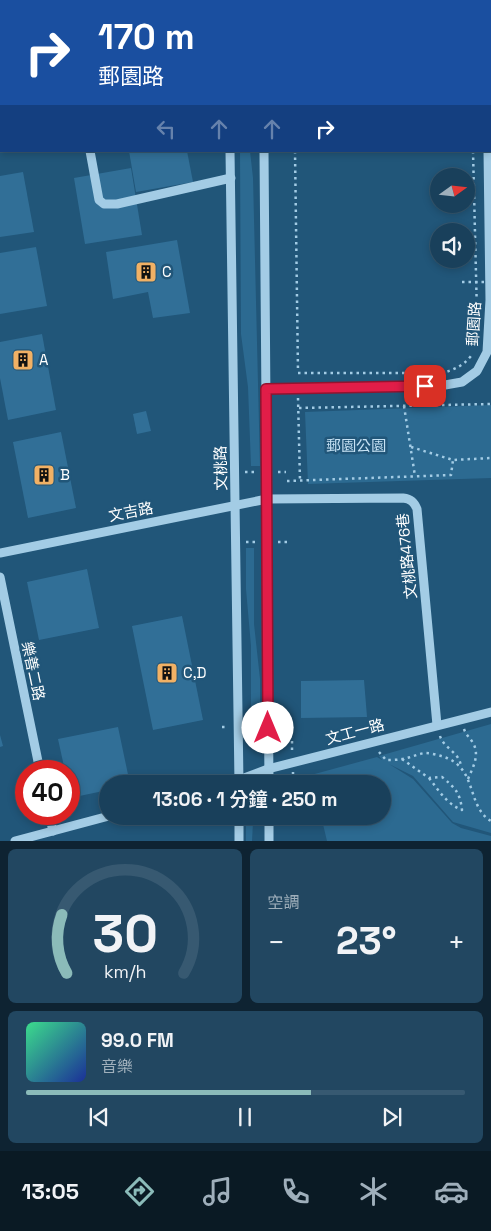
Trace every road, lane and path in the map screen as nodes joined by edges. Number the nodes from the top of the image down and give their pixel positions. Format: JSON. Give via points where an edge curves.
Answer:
{"nodes":[{"id":1,"x":90,"y":152,"type":"edge"},
{"id":2,"x":230,"y":152,"type":"edge"},
{"id":3,"x":264,"y":152,"type":"edge"},
{"id":4,"x":295,"y":152,"type":"edge"},
{"id":5,"x":473,"y":152,"type":"edge"},
{"id":6,"x":488,"y":152,"type":"edge"},
{"id":7,"x":231,"y":178,"type":"junction"},
{"id":8,"x":462,"y":282,"type":"dead end"},
{"id":9,"x":491,"y":282,"type":"edge"},
{"id":10,"x":490,"y":300,"type":"edge"},
{"id":11,"x":477,"y":324,"type":"dead end"},
{"id":12,"x":475,"y":353,"type":"dead end"},
{"id":13,"x":266,"y":389,"type":"junction"},
{"id":14,"x":491,"y":404,"type":"edge"},
{"id":15,"x":404,"y":406,"type":"junction"},
{"id":16,"x":411,"y":447,"type":"junction"},
{"id":17,"x":491,"y":458,"type":"edge"},
{"id":18,"x":453,"y":460,"type":"junction"},
{"id":19,"x":219,"y":472,"type":"dead end"},
{"id":20,"x":235,"y":472,"type":"junction"},
{"id":21,"x":266,"y":472,"type":"junction"},
{"id":22,"x":286,"y":472,"type":"dead end"},
{"id":23,"x":415,"y":477,"type":"junction"},
{"id":24,"x":300,"y":480,"type":"junction"},
{"id":25,"x":287,"y":481,"type":"dead end"},
{"id":26,"x":267,"y":499,"type":"junction"},
{"id":27,"x":236,"y":506,"type":"junction"},
{"id":28,"x":236,"y":542,"type":"junction"},
{"id":29,"x":267,"y":542,"type":"junction"},
{"id":30,"x":287,"y":542,"type":"dead end"},
{"id":31,"x":0,"y":552,"type":"edge"},
{"id":32,"x":0,"y":577,"type":"edge"},
{"id":33,"x":491,"y":712,"type":"edge"},
{"id":34,"x":437,"y":725,"type":"junction"},
{"id":35,"x":222,"y":727,"type":"dead end"},
{"id":36,"x":239,"y":728,"type":"junction"},
{"id":37,"x":268,"y":728,"type":"junction"},
{"id":38,"x":287,"y":728,"type":"dead end"},
{"id":39,"x":464,"y":729,"type":"dead end"},
{"id":40,"x":379,"y":752,"type":"dead end"},
{"id":41,"x":402,"y":759,"type":"junction"},
{"id":42,"x":38,"y":760,"type":"edge"},
{"id":43,"x":461,"y":767,"type":"junction"},
{"id":44,"x":268,"y":769,"type":"junction"},
{"id":45,"x":239,"y":775,"type":"edge"},
{"id":46,"x":255,"y":775,"type":"edge"},
{"id":47,"x":268,"y":775,"type":"edge"},
{"id":48,"x":430,"y":778,"type":"junction"},
{"id":49,"x":468,"y":779,"type":"junction"},
{"id":50,"x":99,"y":819,"type":"edge"},
{"id":51,"x":491,"y":821,"type":"edge"},
{"id":52,"x":52,"y":825,"type":"edge"},
{"id":53,"x":239,"y":825,"type":"edge"},
{"id":54,"x":269,"y":825,"type":"edge"},
{"id":55,"x":53,"y":831,"type":"junction"},
{"id":56,"x":16,"y":841,"type":"edge"},
{"id":57,"x":239,"y":841,"type":"edge"},
{"id":58,"x":269,"y":841,"type":"edge"}],
"edges":[{"from":1,"to":7,"type":"street","via":[[99,200],[104,204],[118,204]]},
{"from":2,"to":7,"type":"street","name":"文桃路"},
{"from":3,"to":13,"type":"street"},
{"from":4,"to":12,"type":"path","via":[[298,373],[443,372],[466,363]]},
{"from":5,"to":11,"type":"path"},
{"from":6,"to":10,"type":"street","name":"郵園路"},
{"from":7,"to":20,"type":"street","name":"文桃路"},
{"from":8,"to":9,"type":"path","bridge":true},
{"from":10,"to":13,"type":"street","name":"郵園路","via":[[487,352],[477,371],[462,382]]},
{"from":13,"to":21,"type":"street"},
{"from":14,"to":15,"type":"path"},
{"from":15,"to":16,"type":"path"},
{"from":15,"to":24,"type":"path","via":[[299,408]]},
{"from":16,"to":18,"type":"path"},
{"from":16,"to":23,"type":"path"},
{"from":17,"to":18,"type":"path"},
{"from":18,"to":23,"type":"path","via":[[451,476]]},
{"from":19,"to":20,"type":"path"},
{"from":20,"to":21,"type":"path"},
{"from":20,"to":27,"type":"street","name":"文桃路"},
{"from":21,"to":22,"type":"path"},
{"from":21,"to":26,"type":"street"},
{"from":23,"to":24,"type":"path"},
{"from":24,"to":25,"type":"path"},
{"from":26,"to":27,"type":"street","name":"文吉路"},
{"from":26,"to":29,"type":"street"},
{"from":26,"to":34,"type":"street","name":"文桃路476巷","via":[[403,498],[415,503]]},
{"from":27,"to":28,"type":"street","name":"文桃路"},
{"from":27,"to":31,"type":"street","name":"文吉路"},
{"from":28,"to":29,"type":"path"},
{"from":28,"to":36,"type":"street","name":"文桃路"},
{"from":29,"to":30,"type":"path"},
{"from":29,"to":37,"type":"street"},
{"from":32,"to":42,"type":"street","name":"樂善二路"},
{"from":33,"to":34,"type":"street","name":"文工一路"},
{"from":34,"to":43,"type":"path","via":[[441,740],[460,760]]},
{"from":34,"to":44,"type":"street","name":"文工一路"},
{"from":35,"to":36,"type":"path"},
{"from":36,"to":45,"type":"street","name":"文桃路"},
{"from":37,"to":38,"type":"path"},
{"from":37,"to":44,"type":"street"},
{"from":39,"to":49,"type":"path","via":[[477,752]]},
{"from":40,"to":41,"type":"path","via":[[386,760]]},
{"from":41,"to":43,"type":"path","via":[[424,753],[450,759]]},
{"from":41,"to":48,"type":"path"},
{"from":43,"to":49,"type":"path"},
{"from":44,"to":46,"type":"street","name":"文工一路"},
{"from":44,"to":47,"type":"street"},
{"from":48,"to":48,"type":"path","via":[[442,777],[457,790],[462,810],[442,796]]},
{"from":49,"to":51,"type":"path","via":[[476,802]]},
{"from":50,"to":55,"type":"street"},
{"from":52,"to":55,"type":"street"},
{"from":53,"to":57,"type":"street"},
{"from":54,"to":58,"type":"street"},
{"from":55,"to":56,"type":"street"}]}
